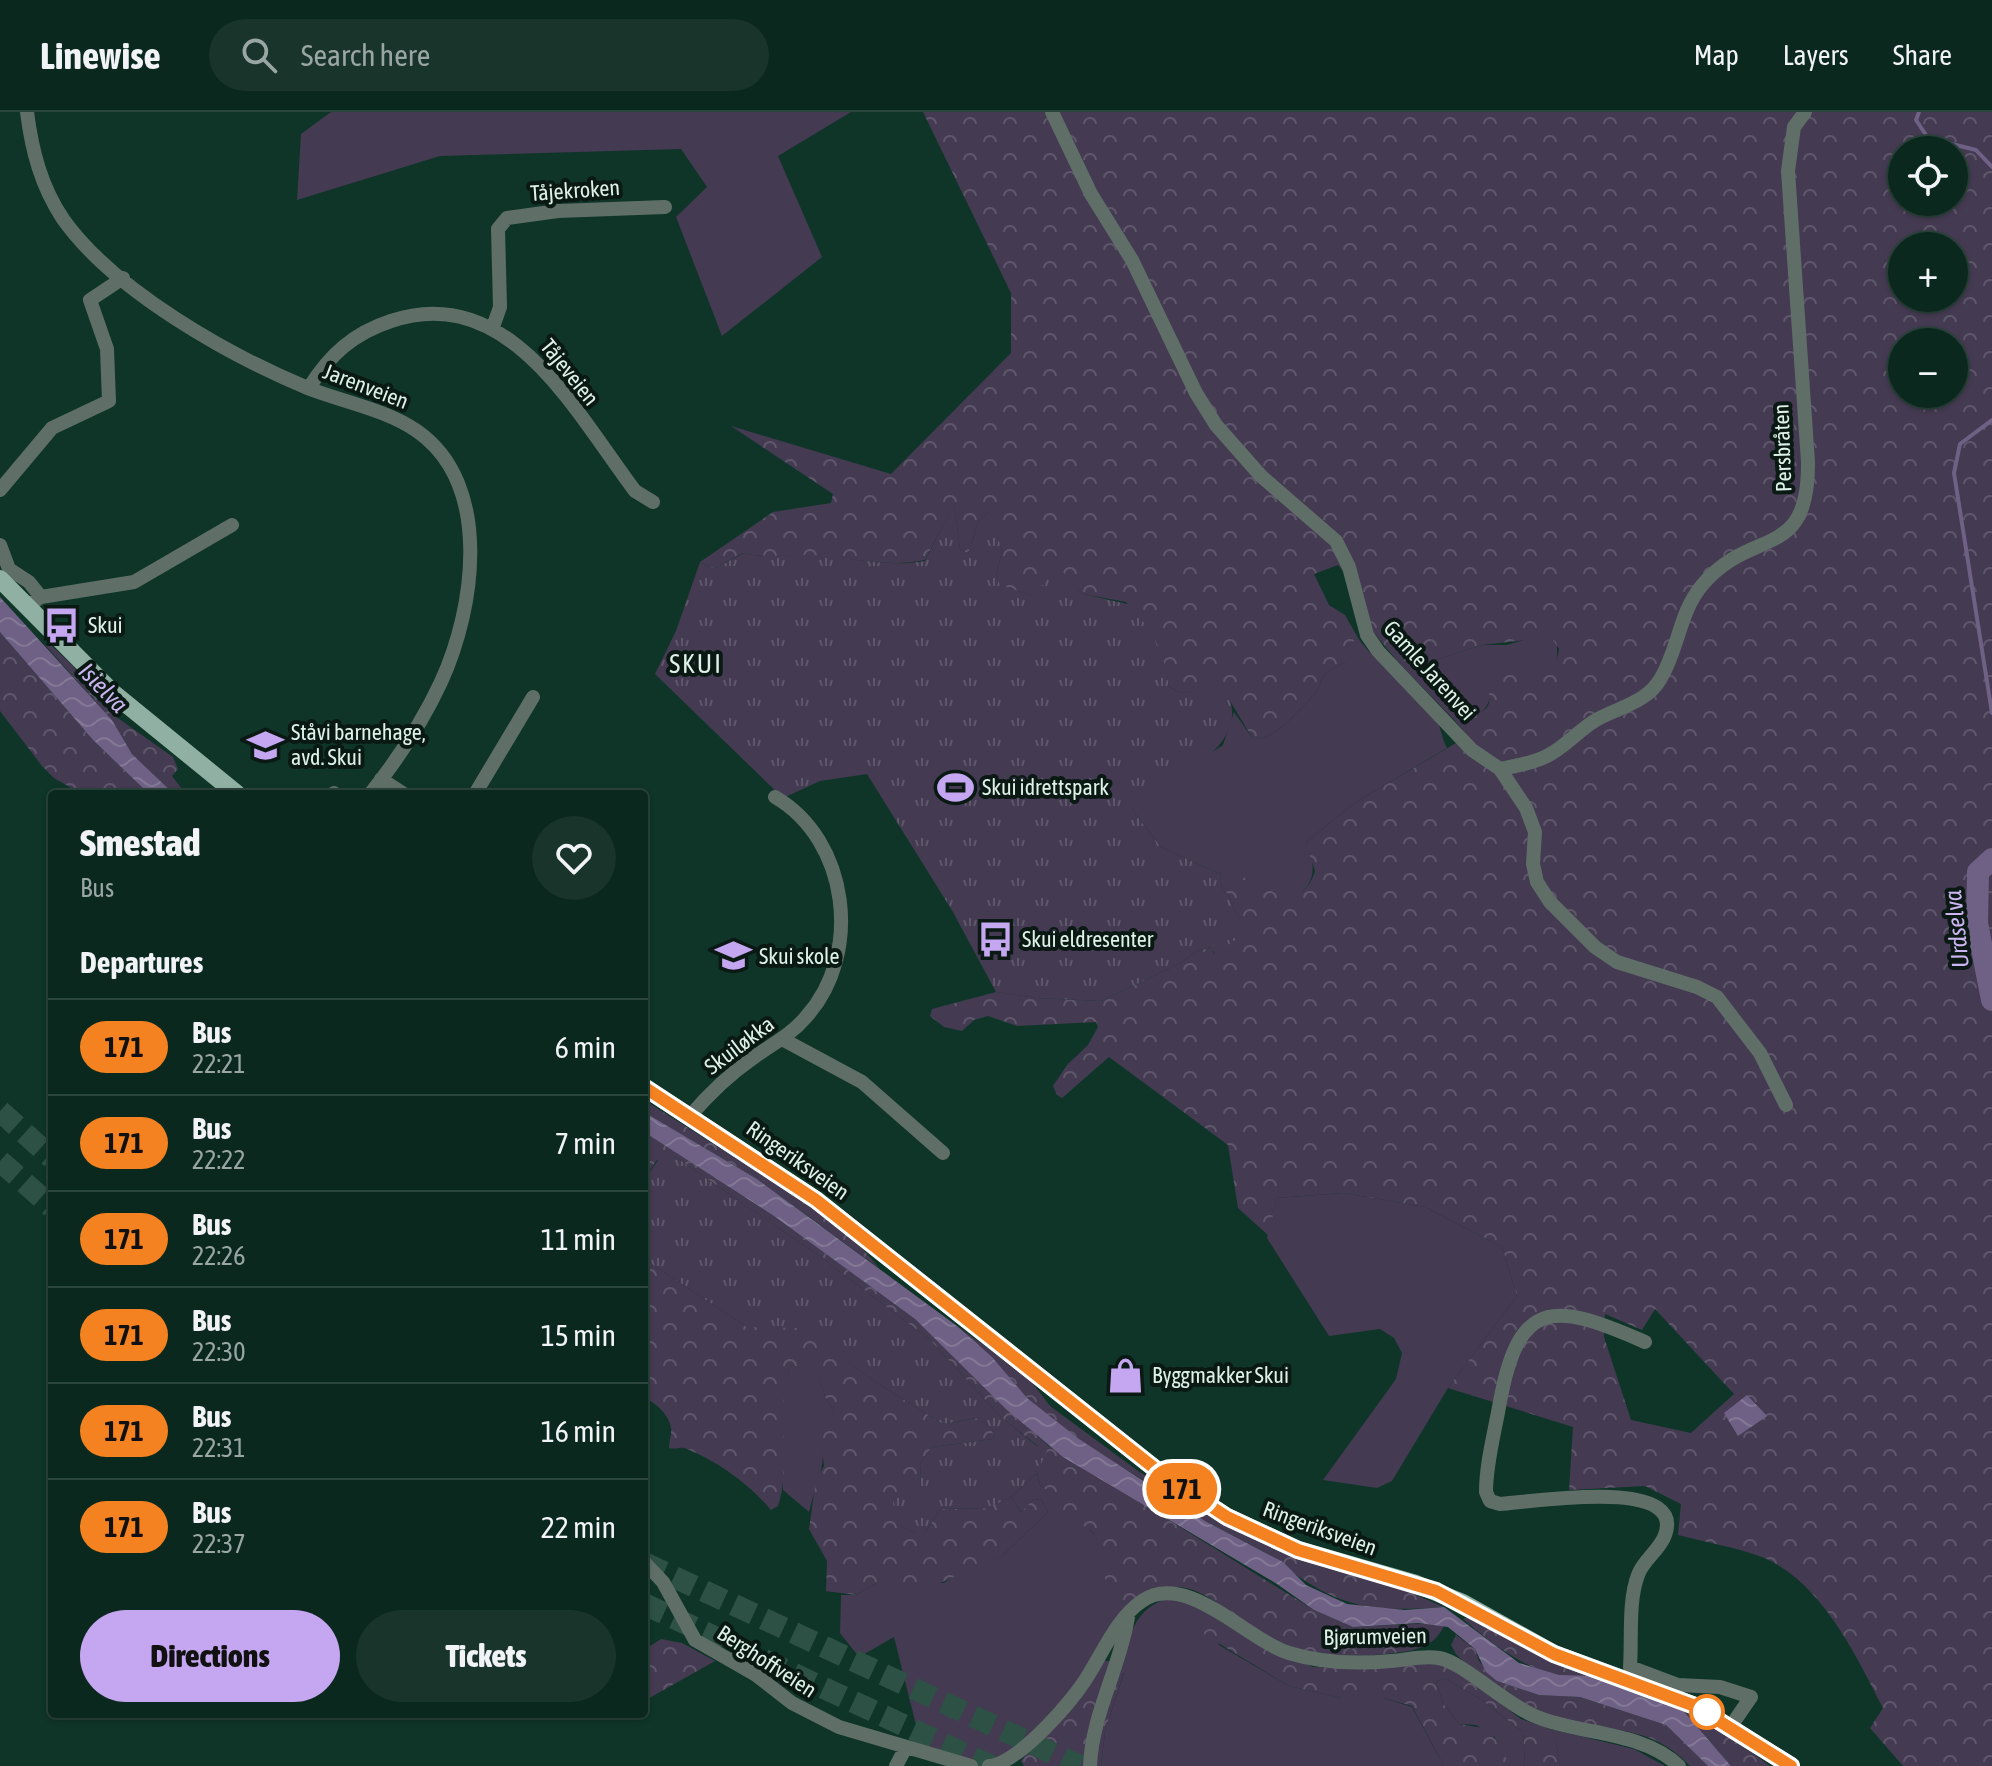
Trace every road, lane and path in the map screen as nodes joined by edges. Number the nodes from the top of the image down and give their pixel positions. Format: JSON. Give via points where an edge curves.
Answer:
{"nodes":[{"id":1,"x":27,"y":112,"type":"edge"},
{"id":2,"x":1052,"y":112,"type":"edge"},
{"id":3,"x":1805,"y":112,"type":"edge"},
{"id":4,"x":665,"y":207,"type":"dead end"},
{"id":5,"x":123,"y":278,"type":"junction"},
{"id":6,"x":493,"y":327,"type":"junction"},
{"id":7,"x":309,"y":388,"type":"junction"},
{"id":8,"x":0,"y":490,"type":"edge"},
{"id":9,"x":653,"y":502,"type":"dead end"},
{"id":10,"x":232,"y":525,"type":"dead end"},
{"id":11,"x":0,"y":545,"type":"edge"},
{"id":12,"x":0,"y":579,"type":"edge"},
{"id":13,"x":34,"y":602,"type":"junction"},
{"id":14,"x":533,"y":697,"type":"dead end"},
{"id":15,"x":1500,"y":769,"type":"junction"},
{"id":16,"x":381,"y":779,"type":"junction"},
{"id":17,"x":232,"y":790,"type":"edge"},
{"id":18,"x":373,"y":790,"type":"edge"},
{"id":19,"x":398,"y":790,"type":"edge"},
{"id":20,"x":477,"y":790,"type":"edge"},
{"id":21,"x":775,"y":797,"type":"dead end"},
{"id":22,"x":784,"y":1040,"type":"junction"},
{"id":23,"x":648,"y":1090,"type":"edge"},
{"id":24,"x":1786,"y":1105,"type":"dead end"},
{"id":25,"x":690,"y":1116,"type":"junction"},
{"id":26,"x":943,"y":1153,"type":"dead end"},
{"id":27,"x":1645,"y":1342,"type":"dead end"},
{"id":28,"x":648,"y":1566,"type":"edge"},
{"id":29,"x":1128,"y":1617,"type":"junction"},
{"id":30,"x":1731,"y":1726,"type":"junction"},
{"id":31,"x":905,"y":1749,"type":"junction"},
{"id":32,"x":896,"y":1766,"type":"edge"},
{"id":33,"x":971,"y":1766,"type":"edge"},
{"id":34,"x":989,"y":1766,"type":"edge"},
{"id":35,"x":1090,"y":1766,"type":"edge"},
{"id":36,"x":1679,"y":1766,"type":"edge"},
{"id":37,"x":1791,"y":1766,"type":"edge"}],
"edges":[{"from":1,"to":5,"type":"street","name":"Jarenveien","via":[[32,152],[64,220]]},
{"from":2,"to":15,"type":"street","name":"Gamle Jarenvei","via":[[1216,425],[1261,476],[1336,541],[1349,567],[1367,635],[1378,651],[1472,750]]},
{"from":3,"to":15,"type":"street","name":"Persbråten","via":[[1794,127],[1788,171],[1808,462],[1801,516],[1795,526],[1737,557],[1703,584],[1682,618],[1660,681],[1650,692],[1595,720],[1549,756]]},
{"from":4,"to":6,"type":"street","name":"Tåjekroken","via":[[507,218],[498,229],[500,307]]},
{"from":5,"to":7,"type":"street","name":"Jarenveien","via":[[182,324]]},
{"from":5,"to":8,"type":"street","via":[[90,300],[107,349],[109,401],[52,428]]},
{"from":6,"to":7,"type":"street","name":"Tåjeveien","via":[[468,319],[407,315],[372,327],[333,355]]},
{"from":6,"to":9,"type":"street","name":"Tåjeveien","via":[[542,368],[635,491]]},
{"from":7,"to":16,"type":"street","name":"Jarenveien","via":[[415,429],[439,449],[455,475],[465,509],[467,586],[455,642],[427,709]]},
{"from":10,"to":13,"type":"street","via":[[134,582]]},
{"from":11,"to":13,"type":"street","via":[[9,569],[29,582]]},
{"from":12,"to":13,"type":"main road"},
{"from":13,"to":17,"type":"main road","via":[[113,693]]},
{"from":14,"to":20,"type":"street"},
{"from":15,"to":24,"type":"street","name":"Gamle Jarenvei","via":[[1526,808],[1535,832],[1537,882],[1550,902],[1617,962],[1717,997],[1760,1053]]},
{"from":16,"to":18,"type":"street","name":"Jarenveien"},
{"from":16,"to":19,"type":"street"},
{"from":21,"to":22,"type":"street","name":"Skuiløkka","via":[[789,806],[822,847],[837,881],[842,921],[834,968],[819,999]]},
{"from":22,"to":25,"type":"street","name":"Skuiløkka","via":[[753,1057]]},
{"from":22,"to":26,"type":"street","via":[[862,1082]]},
{"from":23,"to":25,"type":"main road","name":"Ringeriksveien"},
{"from":25,"to":30,"type":"main road","name":"Ringeriksveien","via":[[816,1200],[1146,1462],[1227,1517],[1298,1550],[1436,1591],[1554,1654],[1682,1701]]},
{"from":27,"to":30,"type":"street","via":[[1570,1317],[1546,1317],[1529,1325],[1507,1362],[1486,1492],[1490,1501],[1500,1504],[1626,1495],[1662,1512],[1665,1536],[1638,1575],[1630,1667],[1678,1685],[1728,1688],[1751,1697]]},
{"from":28,"to":31,"type":"street","name":"Berghoffveien","via":[[703,1646],[813,1716]]},
{"from":29,"to":34,"type":"street","via":[[1087,1678],[1025,1747],[1001,1765]]},
{"from":29,"to":35,"type":"street"},
{"from":29,"to":36,"type":"street","name":"Bjørumveien","via":[[1143,1600],[1177,1593],[1193,1597],[1287,1653],[1353,1663],[1439,1658],[1455,1663],[1528,1714],[1637,1743]]},
{"from":30,"to":37,"type":"main road","name":"Ringeriksveien"},
{"from":31,"to":32,"type":"street"},
{"from":31,"to":33,"type":"street","name":"Berghoffveien"}]}
